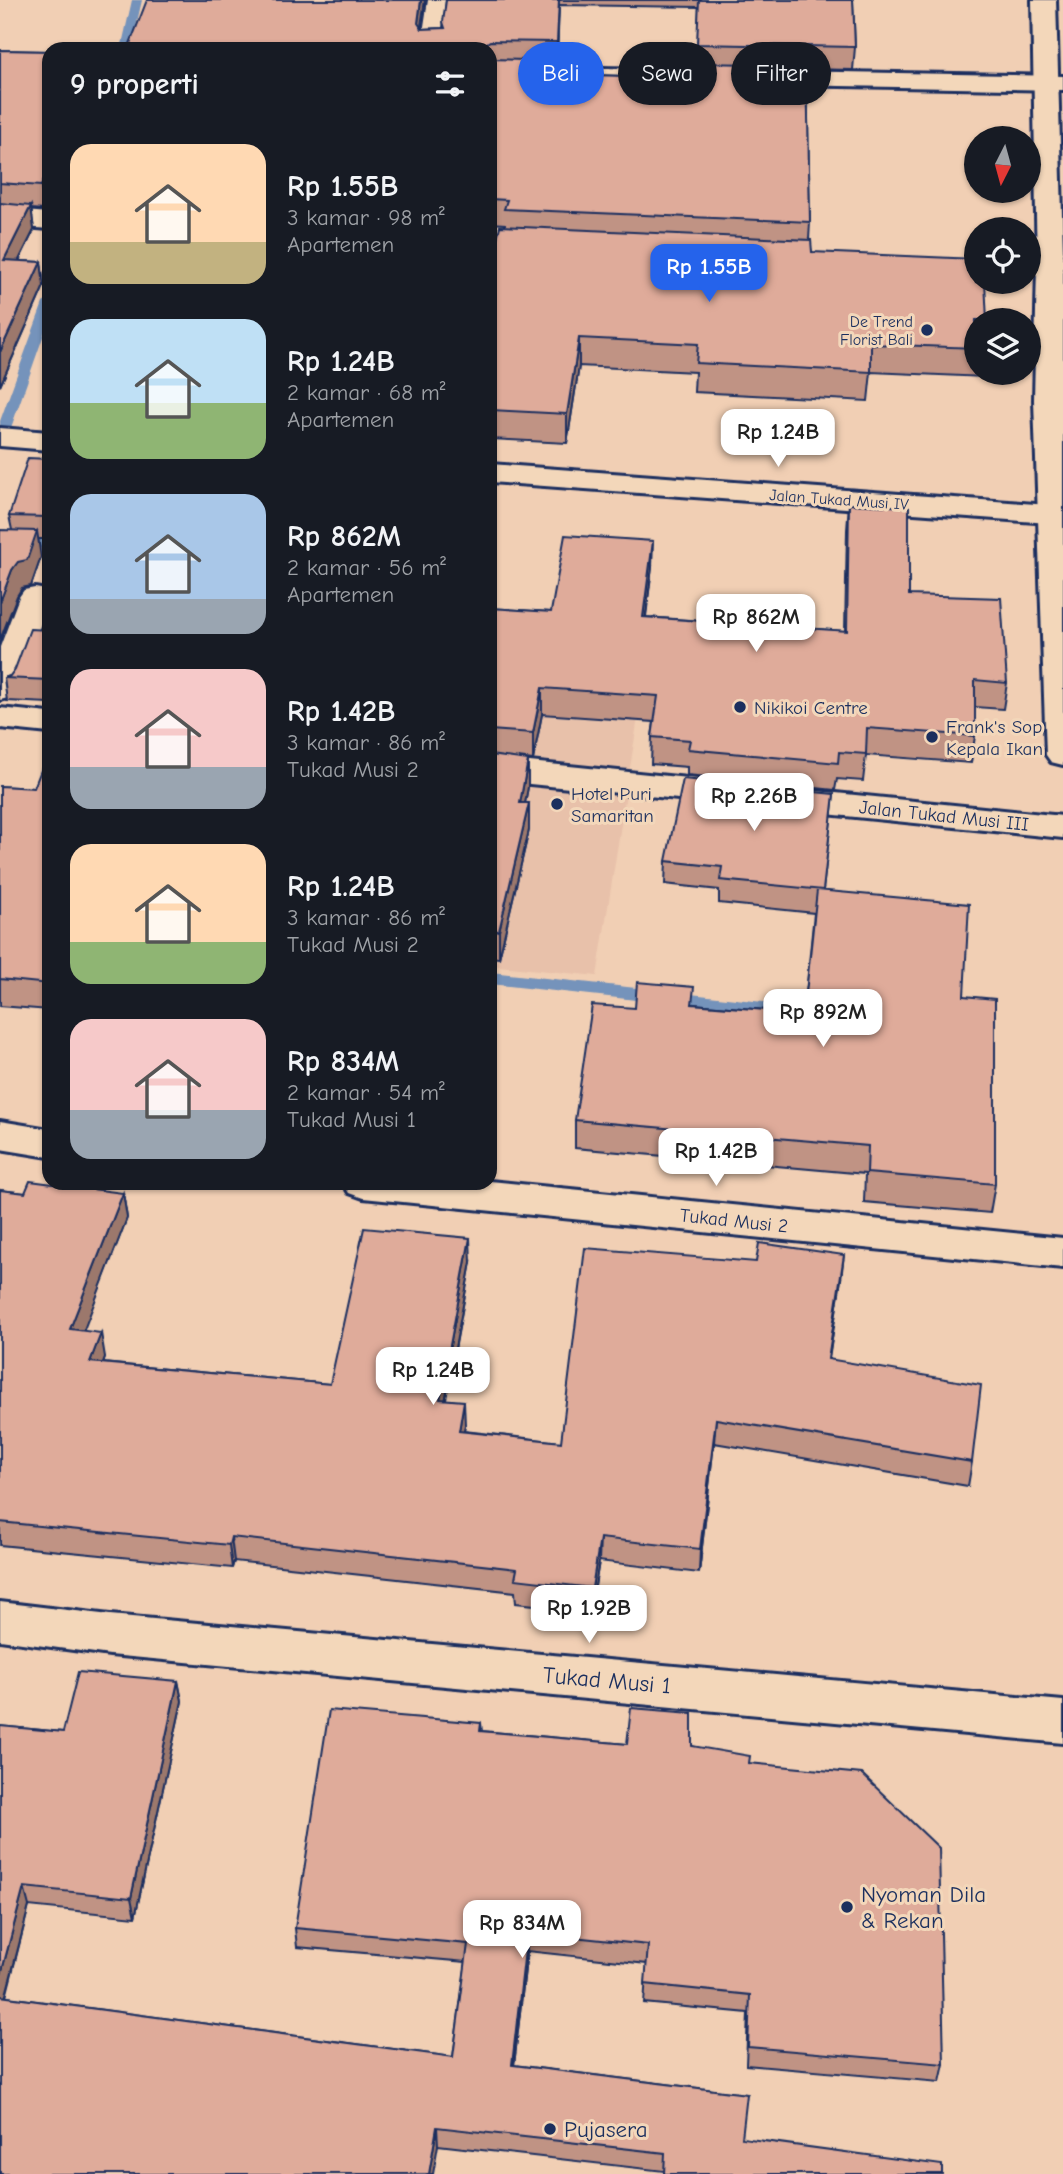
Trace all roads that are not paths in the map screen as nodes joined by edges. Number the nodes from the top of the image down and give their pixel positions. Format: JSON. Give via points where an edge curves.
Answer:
{"nodes":[{"id":1,"x":438,"y":0,"type":"edge"},
{"id":2,"x":1044,"y":0,"type":"edge"},
{"id":3,"x":433,"y":42,"type":"edge"},
{"id":4,"x":497,"y":73,"type":"edge"},
{"id":5,"x":1055,"y":83,"type":"edge"},
{"id":6,"x":0,"y":217,"type":"edge"},
{"id":7,"x":42,"y":220,"type":"edge"},
{"id":8,"x":1047,"y":267,"type":"edge"},
{"id":9,"x":497,"y":474,"type":"edge"},
{"id":10,"x":1057,"y":515,"type":"edge"},
{"id":11,"x":35,"y":597,"type":"dead end"},
{"id":12,"x":0,"y":690,"type":"edge"},
{"id":13,"x":0,"y":718,"type":"edge"},
{"id":14,"x":42,"y":722,"type":"edge"},
{"id":15,"x":1063,"y":755,"type":"edge"},
{"id":16,"x":497,"y":770,"type":"edge"},
{"id":17,"x":1063,"y":827,"type":"edge"},
{"id":18,"x":0,"y":1135,"type":"edge"},
{"id":19,"x":42,"y":1142,"type":"edge"},
{"id":20,"x":433,"y":1190,"type":"edge"},
{"id":21,"x":1063,"y":1253,"type":"edge"},
{"id":22,"x":0,"y":1621,"type":"edge"},
{"id":23,"x":1063,"y":1721,"type":"edge"}],
"edges":[{"from":1,"to":3,"type":"lane"},
{"from":2,"to":5,"type":"street"},
{"from":4,"to":5,"type":"street"},
{"from":5,"to":8,"type":"street"},
{"from":6,"to":7,"type":"street"},
{"from":8,"to":10,"type":"street","via":[[1048,400]]},
{"from":9,"to":10,"type":"street","name":"Jalan Tukad Musi IV"},
{"from":10,"to":15,"type":"street"},
{"from":11,"to":12,"type":"street"},
{"from":13,"to":14,"type":"street"},
{"from":16,"to":17,"type":"street","name":"Jalan Tukad Musi III"},
{"from":18,"to":19,"type":"street"},
{"from":20,"to":21,"type":"street","name":"Tukad Musi 2"},
{"from":22,"to":23,"type":"street","name":"Tukad Musi 1","via":[[110,1635]]}]}
